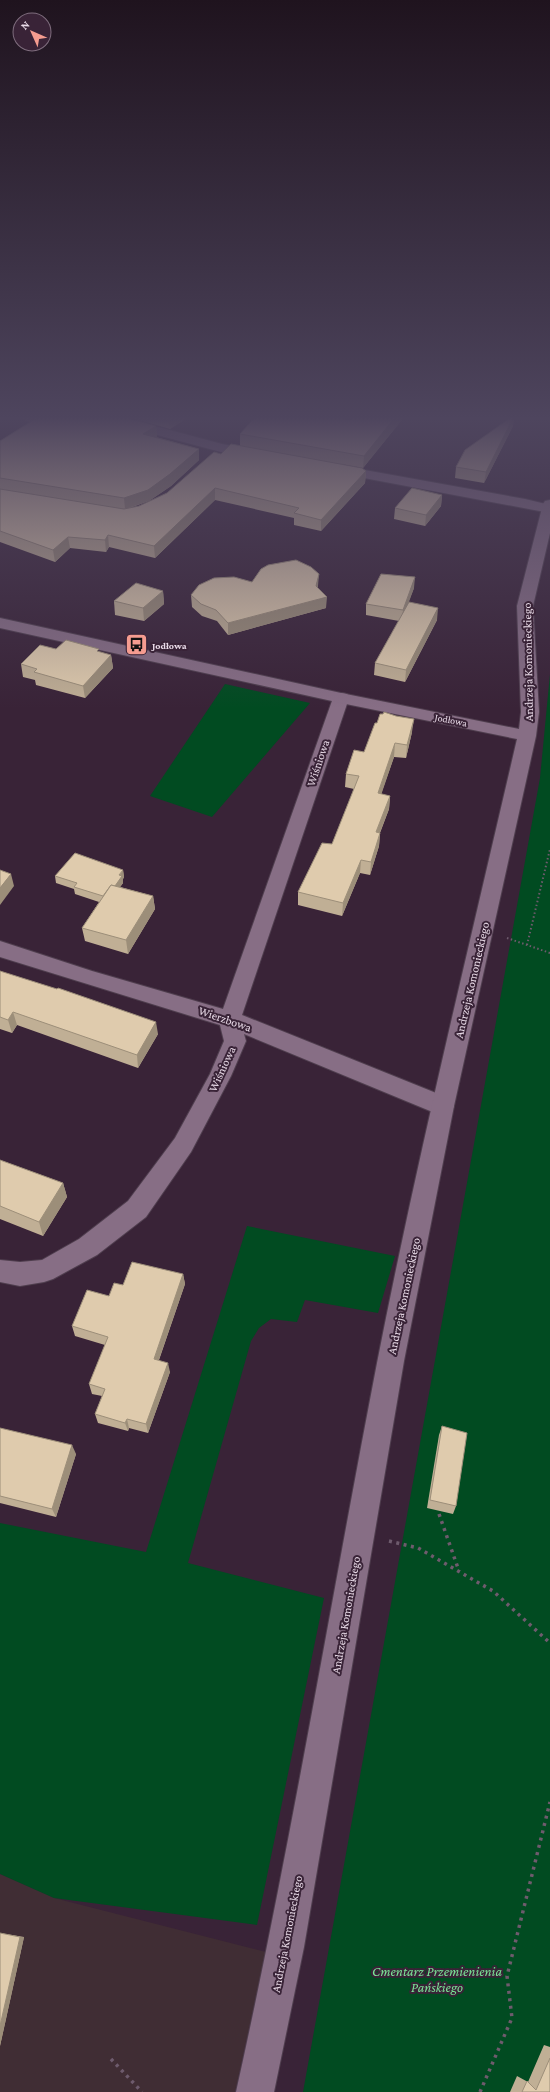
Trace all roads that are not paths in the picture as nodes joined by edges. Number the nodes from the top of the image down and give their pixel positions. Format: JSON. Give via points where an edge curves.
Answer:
{"nodes":[{"id":1,"x":547,"y":514,"type":"edge"},
{"id":2,"x":0,"y":623,"type":"edge"},
{"id":3,"x":341,"y":698,"type":"junction"},
{"id":4,"x":527,"y":736,"type":"junction"},
{"id":5,"x":0,"y":949,"type":"edge"},
{"id":6,"x":230,"y":1019,"type":"junction"},
{"id":7,"x":443,"y":1106,"type":"junction"},
{"id":8,"x":0,"y":1271,"type":"edge"},
{"id":9,"x":256,"y":2092,"type":"edge"}],
"edges":[{"from":1,"to":4,"type":"street","name":"Andrzeja Komonieckiego","via":[[525,606],[530,712]]},
{"from":2,"to":3,"type":"street","name":"Jodłowa"},
{"from":3,"to":4,"type":"street","name":"Jodłowa"},
{"from":3,"to":6,"type":"street","name":"Wiśniowa"},
{"from":4,"to":7,"type":"street","name":"Andrzeja Komonieckiego"},
{"from":5,"to":6,"type":"street","name":"Wierzbowa"},
{"from":6,"to":7,"type":"street","name":"Wierzbowa"},
{"from":6,"to":8,"type":"street","name":"Wiśniowa","via":[[235,1041],[220,1076],[183,1145],[137,1209],[88,1247],[44,1271],[20,1274]]},
{"from":7,"to":9,"type":"street","name":"Andrzeja Komonieckiego","via":[[390,1361],[286,1948]]}]}
